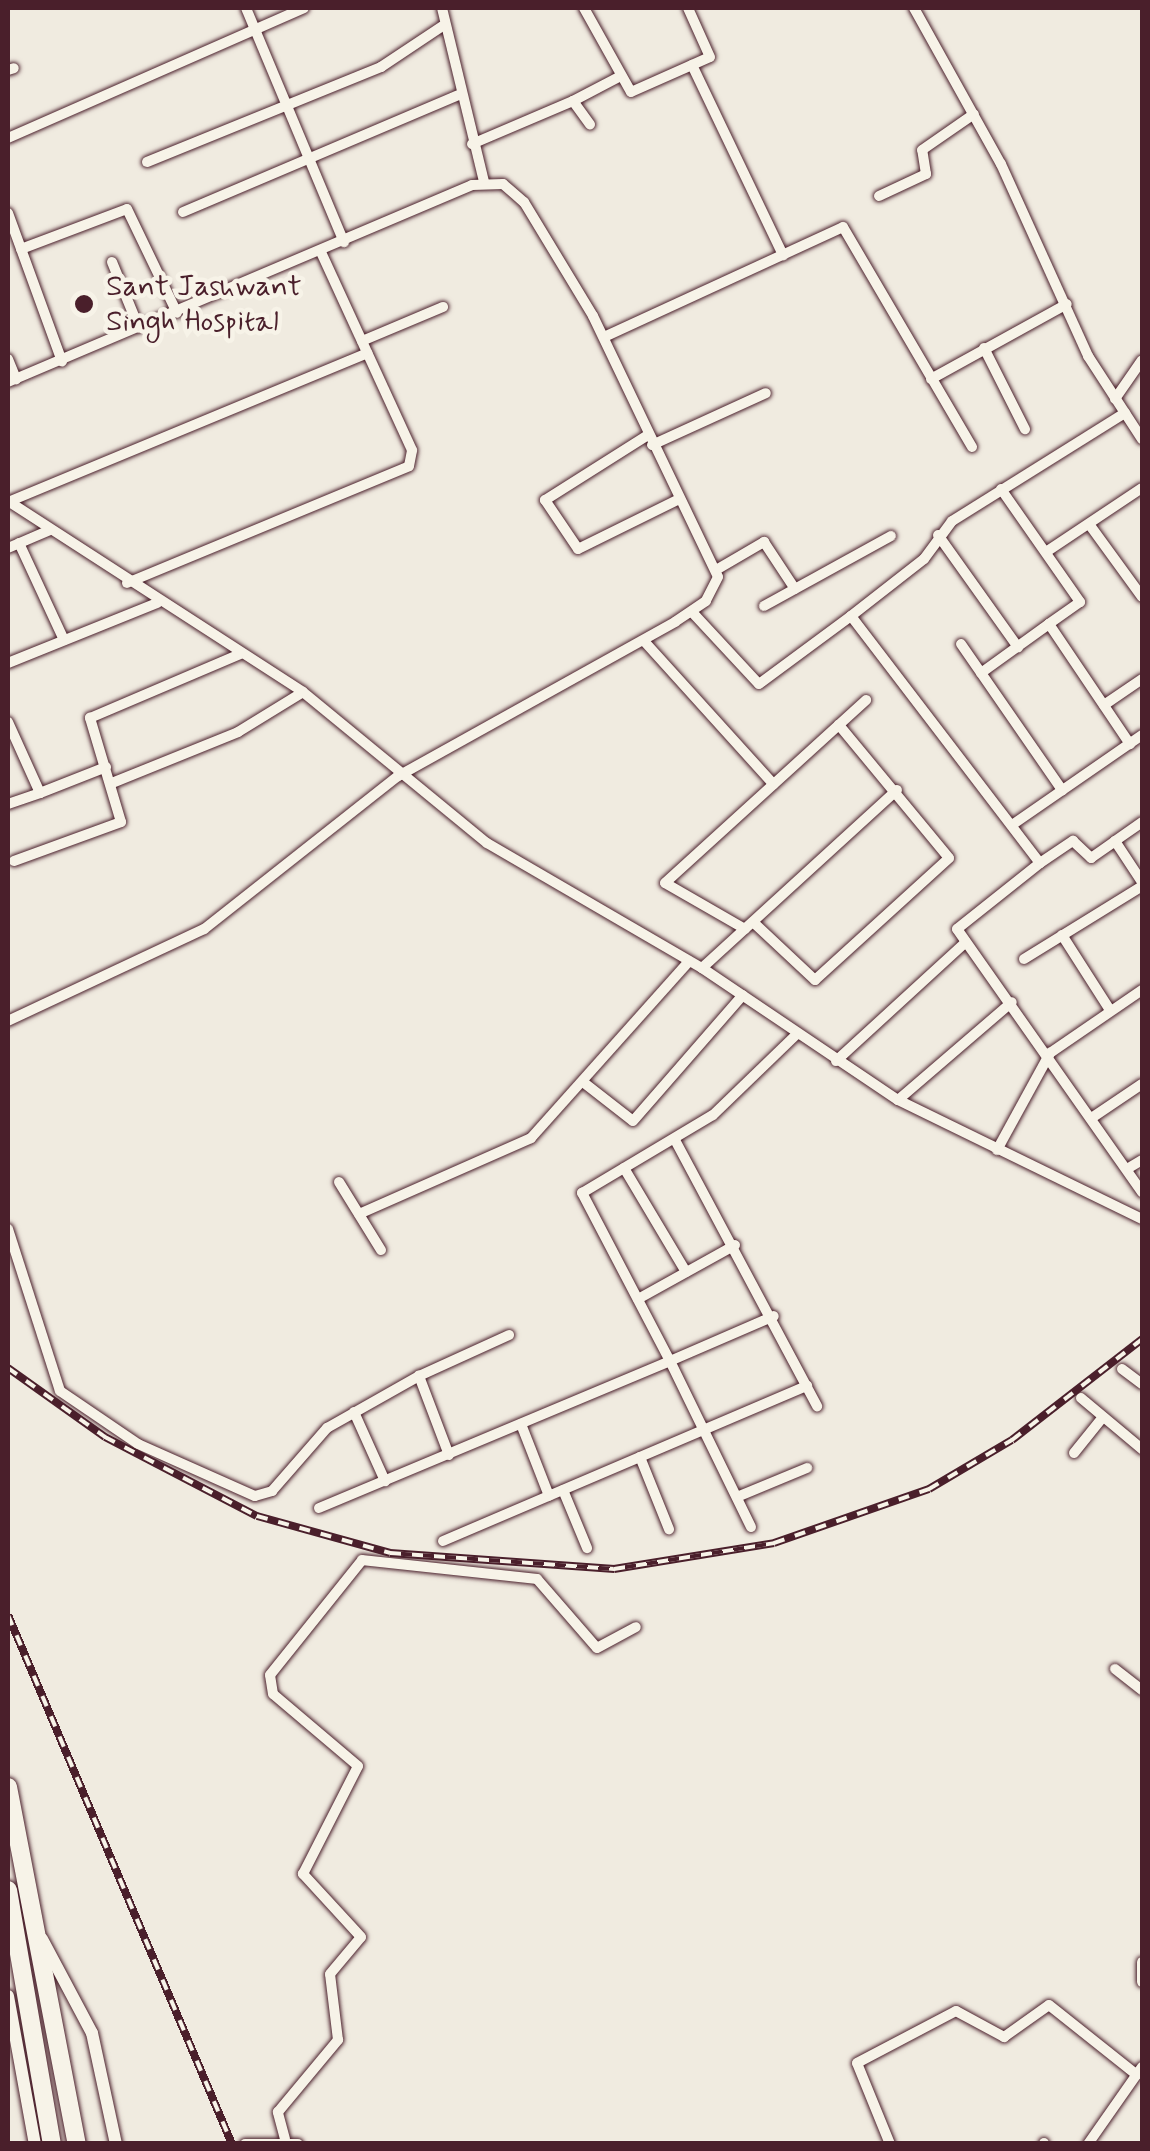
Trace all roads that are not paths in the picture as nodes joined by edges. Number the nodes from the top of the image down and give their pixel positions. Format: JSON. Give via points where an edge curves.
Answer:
{"nodes":[{"id":1,"x":246,"y":8,"type":"edge"},
{"id":2,"x":304,"y":8,"type":"edge"},
{"id":3,"x":443,"y":8,"type":"edge"},
{"id":4,"x":584,"y":8,"type":"edge"},
{"id":5,"x":688,"y":8,"type":"edge"},
{"id":6,"x":914,"y":8,"type":"edge"},
{"id":7,"x":444,"y":25,"type":"junction"},
{"id":8,"x":256,"y":29,"type":"junction"},
{"id":9,"x":692,"y":65,"type":"junction"},
{"id":10,"x":619,"y":77,"type":"junction"},
{"id":11,"x":458,"y":95,"type":"junction"},
{"id":12,"x":573,"y":101,"type":"junction"},
{"id":13,"x":284,"y":104,"type":"junction"},
{"id":14,"x":974,"y":114,"type":"junction"},
{"id":15,"x":590,"y":124,"type":"dead end"},
{"id":16,"x":8,"y":138,"type":"edge"},
{"id":17,"x":472,"y":144,"type":"junction"},
{"id":18,"x":310,"y":161,"type":"junction"},
{"id":19,"x":147,"y":162,"type":"dead end"},
{"id":20,"x":484,"y":182,"type":"junction"},
{"id":21,"x":880,"y":196,"type":"dead end"},
{"id":22,"x":183,"y":212,"type":"dead end"},
{"id":23,"x":8,"y":213,"type":"edge"},
{"id":24,"x":344,"y":242,"type":"junction"},
{"id":25,"x":20,"y":246,"type":"junction"},
{"id":26,"x":8,"y":249,"type":"edge"},
{"id":27,"x":320,"y":252,"type":"junction"},
{"id":28,"x":784,"y":255,"type":"junction"},
{"id":29,"x":112,"y":262,"type":"dead end"},
{"id":30,"x":1067,"y":304,"type":"junction"},
{"id":31,"x":443,"y":307,"type":"dead end"},
{"id":32,"x":177,"y":313,"type":"junction"},
{"id":33,"x":139,"y":328,"type":"junction"},
{"id":34,"x":604,"y":337,"type":"junction"},
{"id":35,"x":362,"y":341,"type":"junction"},
{"id":36,"x":984,"y":348,"type":"junction"},
{"id":37,"x":367,"y":353,"type":"junction"},
{"id":38,"x":8,"y":359,"type":"edge"},
{"id":39,"x":1142,"y":360,"type":"edge"},
{"id":40,"x":62,"y":361,"type":"junction"},
{"id":41,"x":931,"y":379,"type":"junction"},
{"id":42,"x":12,"y":381,"type":"edge"},
{"id":43,"x":766,"y":392,"type":"dead end"},
{"id":44,"x":1115,"y":399,"type":"junction"},
{"id":45,"x":1125,"y":413,"type":"junction"},
{"id":46,"x":1025,"y":429,"type":"dead end"},
{"id":47,"x":1142,"y":439,"type":"edge"},
{"id":48,"x":650,"y":440,"type":"junction"},
{"id":49,"x":972,"y":446,"type":"dead end"},
{"id":50,"x":1142,"y":488,"type":"edge"},
{"id":51,"x":1001,"y":489,"type":"junction"},
{"id":52,"x":679,"y":499,"type":"junction"},
{"id":53,"x":8,"y":501,"type":"edge"},
{"id":54,"x":1089,"y":524,"type":"junction"},
{"id":55,"x":50,"y":530,"type":"junction"},
{"id":56,"x":938,"y":535,"type":"junction"},
{"id":57,"x":891,"y":536,"type":"dead end"},
{"id":58,"x":13,"y":545,"type":"edge"},
{"id":59,"x":1046,"y":552,"type":"junction"},
{"id":60,"x":716,"y":570,"type":"junction"},
{"id":61,"x":1142,"y":572,"type":"edge"},
{"id":62,"x":1130,"y":580,"type":"junction"},
{"id":63,"x":127,"y":583,"type":"junction"},
{"id":64,"x":795,"y":589,"type":"junction"},
{"id":65,"x":1142,"y":597,"type":"edge"},
{"id":66,"x":157,"y":603,"type":"junction"},
{"id":67,"x":764,"y":606,"type":"dead end"},
{"id":68,"x":692,"y":612,"type":"junction"},
{"id":69,"x":851,"y":616,"type":"junction"},
{"id":70,"x":1049,"y":624,"type":"junction"},
{"id":71,"x":64,"y":640,"type":"junction"},
{"id":72,"x":644,"y":641,"type":"junction"},
{"id":73,"x":961,"y":644,"type":"dead end"},
{"id":74,"x":1018,"y":648,"type":"junction"},
{"id":75,"x":240,"y":654,"type":"junction"},
{"id":76,"x":8,"y":664,"type":"edge"},
{"id":77,"x":981,"y":673,"type":"junction"},
{"id":78,"x":1142,"y":679,"type":"edge"},
{"id":79,"x":302,"y":692,"type":"junction"},
{"id":80,"x":866,"y":700,"type":"dead end"},
{"id":81,"x":1104,"y":705,"type":"junction"},
{"id":82,"x":839,"y":724,"type":"junction"},
{"id":83,"x":8,"y":726,"type":"edge"},
{"id":84,"x":1142,"y":735,"type":"edge"},
{"id":85,"x":1130,"y":744,"type":"junction"},
{"id":86,"x":106,"y":767,"type":"junction"},
{"id":87,"x":398,"y":776,"type":"junction"},
{"id":88,"x":112,"y":783,"type":"junction"},
{"id":89,"x":773,"y":784,"type":"junction"},
{"id":90,"x":897,"y":790,"type":"junction"},
{"id":91,"x":1062,"y":790,"type":"junction"},
{"id":92,"x":40,"y":793,"type":"junction"},
{"id":93,"x":8,"y":804,"type":"edge"},
{"id":94,"x":1142,"y":822,"type":"edge"},
{"id":95,"x":1012,"y":825,"type":"junction"},
{"id":96,"x":1115,"y":841,"type":"junction"},
{"id":97,"x":14,"y":861,"type":"dead end"},
{"id":98,"x":1040,"y":862,"type":"junction"},
{"id":99,"x":1142,"y":884,"type":"edge"},
{"id":100,"x":749,"y":926,"type":"junction"},
{"id":101,"x":1062,"y":935,"type":"junction"},
{"id":102,"x":966,"y":942,"type":"junction"},
{"id":103,"x":1024,"y":959,"type":"dead end"},
{"id":104,"x":689,"y":961,"type":"junction"},
{"id":105,"x":702,"y":968,"type":"junction"},
{"id":106,"x":1142,"y":990,"type":"edge"},
{"id":107,"x":743,"y":996,"type":"junction"},
{"id":108,"x":1012,"y":1002,"type":"junction"},
{"id":109,"x":1110,"y":1010,"type":"junction"},
{"id":110,"x":8,"y":1021,"type":"edge"},
{"id":111,"x":797,"y":1034,"type":"junction"},
{"id":112,"x":1050,"y":1053,"type":"junction"},
{"id":113,"x":836,"y":1061,"type":"junction"},
{"id":114,"x":582,"y":1082,"type":"junction"},
{"id":115,"x":1142,"y":1084,"type":"edge"},
{"id":116,"x":898,"y":1100,"type":"junction"},
{"id":117,"x":1093,"y":1117,"type":"junction"},
{"id":118,"x":675,"y":1140,"type":"junction"},
{"id":119,"x":997,"y":1150,"type":"junction"},
{"id":120,"x":1142,"y":1160,"type":"edge"},
{"id":121,"x":624,"y":1168,"type":"junction"},
{"id":122,"x":1127,"y":1169,"type":"junction"},
{"id":123,"x":339,"y":1182,"type":"dead end"},
{"id":124,"x":1142,"y":1192,"type":"edge"},
{"id":125,"x":359,"y":1214,"type":"junction"},
{"id":126,"x":1142,"y":1219,"type":"edge"},
{"id":127,"x":8,"y":1229,"type":"edge"},
{"id":128,"x":736,"y":1244,"type":"junction"},
{"id":129,"x":381,"y":1250,"type":"dead end"},
{"id":130,"x":686,"y":1272,"type":"junction"},
{"id":131,"x":638,"y":1299,"type":"junction"},
{"id":132,"x":774,"y":1316,"type":"junction"},
{"id":133,"x":509,"y":1335,"type":"dead end"},
{"id":134,"x":670,"y":1361,"type":"junction"},
{"id":135,"x":1122,"y":1369,"type":"dead end"},
{"id":136,"x":419,"y":1376,"type":"junction"},
{"id":137,"x":1142,"y":1384,"type":"edge"},
{"id":138,"x":807,"y":1386,"type":"junction"},
{"id":139,"x":1081,"y":1398,"type":"dead end"},
{"id":140,"x":818,"y":1406,"type":"dead end"},
{"id":141,"x":354,"y":1412,"type":"junction"},
{"id":142,"x":1103,"y":1416,"type":"junction"},
{"id":143,"x":521,"y":1424,"type":"junction"},
{"id":144,"x":704,"y":1430,"type":"junction"},
{"id":145,"x":1142,"y":1449,"type":"edge"},
{"id":146,"x":448,"y":1454,"type":"junction"},
{"id":147,"x":1074,"y":1454,"type":"dead end"},
{"id":148,"x":640,"y":1457,"type":"junction"},
{"id":149,"x":807,"y":1468,"type":"dead end"},
{"id":150,"x":385,"y":1481,"type":"junction"},
{"id":151,"x":563,"y":1490,"type":"junction"},
{"id":152,"x":549,"y":1496,"type":"junction"},
{"id":153,"x":737,"y":1497,"type":"junction"},
{"id":154,"x":320,"y":1508,"type":"dead end"},
{"id":155,"x":752,"y":1527,"type":"dead end"},
{"id":156,"x":669,"y":1529,"type":"dead end"},
{"id":157,"x":443,"y":1541,"type":"dead end"},
{"id":158,"x":587,"y":1548,"type":"dead end"},
{"id":159,"x":636,"y":1627,"type":"dead end"},
{"id":160,"x":1115,"y":1668,"type":"dead end"},
{"id":161,"x":1142,"y":1690,"type":"edge"},
{"id":162,"x":8,"y":1787,"type":"edge"},
{"id":163,"x":8,"y":1890,"type":"edge"},
{"id":164,"x":40,"y":1936,"type":"junction"},
{"id":165,"x":1142,"y":1962,"type":"edge"},
{"id":166,"x":1142,"y":1982,"type":"edge"},
{"id":167,"x":8,"y":1996,"type":"edge"},
{"id":168,"x":1140,"y":2071,"type":"edge"},
{"id":169,"x":292,"y":2142,"type":"edge"},
{"id":170,"x":35,"y":2144,"type":"edge"},
{"id":171,"x":52,"y":2144,"type":"edge"},
{"id":172,"x":78,"y":2144,"type":"edge"},
{"id":173,"x":116,"y":2144,"type":"edge"},
{"id":174,"x":244,"y":2144,"type":"edge"},
{"id":175,"x":890,"y":2144,"type":"edge"},
{"id":176,"x":1088,"y":2144,"type":"edge"}],
"edges":[{"from":1,"to":8,"type":"street"},
{"from":2,"to":8,"type":"street"},
{"from":3,"to":7,"type":"street"},
{"from":4,"to":10,"type":"street"},
{"from":5,"to":9,"type":"street","via":[[710,57]]},
{"from":6,"to":14,"type":"street"},
{"from":7,"to":11,"type":"street"},
{"from":7,"to":13,"type":"street","via":[[400,58]]},
{"from":8,"to":13,"type":"street"},
{"from":8,"to":16,"type":"street"},
{"from":9,"to":10,"type":"street","via":[[631,92]]},
{"from":9,"to":28,"type":"street"},
{"from":10,"to":12,"type":"street"},
{"from":11,"to":17,"type":"street"},
{"from":11,"to":18,"type":"street"},
{"from":12,"to":15,"type":"street"},
{"from":12,"to":17,"type":"street"},
{"from":13,"to":18,"type":"street"},
{"from":13,"to":19,"type":"street"},
{"from":14,"to":21,"type":"street","via":[[922,150],[924,176]]},
{"from":14,"to":30,"type":"street"},
{"from":17,"to":20,"type":"street"},
{"from":18,"to":22,"type":"street"},
{"from":18,"to":24,"type":"street"},
{"from":20,"to":24,"type":"street"},
{"from":20,"to":34,"type":"street","via":[[524,202]]},
{"from":23,"to":25,"type":"street"},
{"from":24,"to":27,"type":"street"},
{"from":25,"to":26,"type":"street"},
{"from":25,"to":32,"type":"street","via":[[127,209]]},
{"from":25,"to":40,"type":"street"},
{"from":27,"to":32,"type":"street"},
{"from":27,"to":35,"type":"street"},
{"from":28,"to":34,"type":"street"},
{"from":28,"to":41,"type":"street","via":[[843,228]]},
{"from":29,"to":33,"type":"street"},
{"from":30,"to":36,"type":"street"},
{"from":30,"to":44,"type":"street"},
{"from":31,"to":35,"type":"street"},
{"from":32,"to":33,"type":"street"},
{"from":33,"to":40,"type":"street"},
{"from":34,"to":48,"type":"street"},
{"from":35,"to":37,"type":"street"},
{"from":36,"to":41,"type":"street"},
{"from":36,"to":46,"type":"street"},
{"from":37,"to":53,"type":"street"},
{"from":37,"to":63,"type":"street","via":[[412,450],[404,472]]},
{"from":38,"to":42,"type":"street"},
{"from":39,"to":44,"type":"street"},
{"from":40,"to":42,"type":"street"},
{"from":41,"to":49,"type":"street"},
{"from":43,"to":48,"type":"street"},
{"from":44,"to":45,"type":"street"},
{"from":45,"to":47,"type":"street"},
{"from":45,"to":51,"type":"street"},
{"from":48,"to":52,"type":"street"},
{"from":48,"to":52,"type":"street","via":[[545,500],[578,549]]},
{"from":50,"to":54,"type":"street"},
{"from":51,"to":56,"type":"street"},
{"from":51,"to":59,"type":"street"},
{"from":52,"to":60,"type":"street"},
{"from":53,"to":55,"type":"street"},
{"from":54,"to":59,"type":"street"},
{"from":54,"to":62,"type":"street"},
{"from":55,"to":58,"type":"street"},
{"from":55,"to":63,"type":"street"},
{"from":56,"to":69,"type":"street","via":[[924,559]]},
{"from":56,"to":74,"type":"street"},
{"from":57,"to":64,"type":"street"},
{"from":58,"to":71,"type":"street"},
{"from":59,"to":70,"type":"street","via":[[1080,602]]},
{"from":60,"to":64,"type":"street","via":[[764,542]]},
{"from":60,"to":68,"type":"street","via":[[714,590]]},
{"from":61,"to":62,"type":"street"},
{"from":62,"to":65,"type":"street"},
{"from":63,"to":66,"type":"street"},
{"from":64,"to":67,"type":"street"},
{"from":66,"to":71,"type":"street"},
{"from":66,"to":75,"type":"street"},
{"from":68,"to":69,"type":"street","via":[[740,674],[759,684]]},
{"from":68,"to":72,"type":"street"},
{"from":69,"to":95,"type":"street"},
{"from":70,"to":74,"type":"street"},
{"from":70,"to":81,"type":"street"},
{"from":71,"to":76,"type":"street"},
{"from":72,"to":87,"type":"street"},
{"from":72,"to":89,"type":"street"},
{"from":73,"to":77,"type":"street"},
{"from":74,"to":77,"type":"street"},
{"from":75,"to":79,"type":"street"},
{"from":75,"to":86,"type":"street","via":[[90,718]]},
{"from":77,"to":91,"type":"street"},
{"from":78,"to":81,"type":"street"},
{"from":79,"to":87,"type":"street"},
{"from":79,"to":88,"type":"street","via":[[238,732]]},
{"from":80,"to":82,"type":"street"},
{"from":81,"to":85,"type":"street"},
{"from":82,"to":89,"type":"street"},
{"from":82,"to":90,"type":"street"},
{"from":83,"to":92,"type":"street"},
{"from":84,"to":85,"type":"street"},
{"from":85,"to":91,"type":"street"},
{"from":86,"to":88,"type":"street"},
{"from":86,"to":92,"type":"street"},
{"from":87,"to":104,"type":"street","via":[[488,844]]},
{"from":87,"to":110,"type":"street","via":[[204,929]]},
{"from":88,"to":97,"type":"street","via":[[121,822]]},
{"from":89,"to":100,"type":"street","via":[[665,883]]},
{"from":90,"to":100,"type":"street"},
{"from":90,"to":100,"type":"street","via":[[949,850],[931,876],[815,980]]},
{"from":91,"to":95,"type":"street"},
{"from":92,"to":93,"type":"street"},
{"from":94,"to":96,"type":"street"},
{"from":95,"to":98,"type":"street"},
{"from":96,"to":98,"type":"street","via":[[1090,858],[1073,841]]},
{"from":96,"to":99,"type":"street"},
{"from":98,"to":102,"type":"street","via":[[959,921]]},
{"from":99,"to":101,"type":"street"},
{"from":100,"to":105,"type":"street"},
{"from":101,"to":103,"type":"street"},
{"from":101,"to":109,"type":"street"},
{"from":102,"to":108,"type":"street"},
{"from":102,"to":113,"type":"street"},
{"from":104,"to":105,"type":"street"},
{"from":104,"to":114,"type":"street"},
{"from":105,"to":107,"type":"street"},
{"from":106,"to":109,"type":"street"},
{"from":107,"to":111,"type":"street"},
{"from":107,"to":114,"type":"street","via":[[633,1121]]},
{"from":108,"to":112,"type":"street"},
{"from":108,"to":116,"type":"street"},
{"from":109,"to":112,"type":"street"},
{"from":111,"to":113,"type":"street"},
{"from":111,"to":118,"type":"street"},
{"from":112,"to":117,"type":"street"},
{"from":112,"to":119,"type":"street"},
{"from":113,"to":116,"type":"street"},
{"from":114,"to":125,"type":"street","via":[[522,1145]]},
{"from":115,"to":117,"type":"street"},
{"from":116,"to":119,"type":"street"},
{"from":117,"to":122,"type":"street"},
{"from":118,"to":121,"type":"street"},
{"from":118,"to":128,"type":"street"},
{"from":119,"to":126,"type":"street"},
{"from":120,"to":122,"type":"street"},
{"from":121,"to":130,"type":"street"},
{"from":121,"to":131,"type":"street","via":[[582,1193]]},
{"from":122,"to":124,"type":"street"},
{"from":123,"to":125,"type":"street"},
{"from":125,"to":129,"type":"street"},
{"from":127,"to":141,"type":"street","via":[[38,1300],[54,1384],[138,1444],[262,1498],[320,1432]]},
{"from":128,"to":130,"type":"street"},
{"from":128,"to":132,"type":"street"},
{"from":130,"to":131,"type":"street"},
{"from":131,"to":134,"type":"street"},
{"from":132,"to":134,"type":"street"},
{"from":132,"to":138,"type":"street"},
{"from":133,"to":136,"type":"street"},
{"from":134,"to":143,"type":"street"},
{"from":134,"to":144,"type":"street"},
{"from":135,"to":137,"type":"street"},
{"from":136,"to":141,"type":"street"},
{"from":136,"to":146,"type":"street"},
{"from":138,"to":140,"type":"street"},
{"from":138,"to":144,"type":"street"},
{"from":139,"to":142,"type":"street"},
{"from":141,"to":150,"type":"street"},
{"from":142,"to":145,"type":"street"},
{"from":142,"to":147,"type":"street"},
{"from":143,"to":146,"type":"street"},
{"from":143,"to":152,"type":"street"},
{"from":144,"to":148,"type":"street"},
{"from":144,"to":153,"type":"street"},
{"from":146,"to":150,"type":"street"},
{"from":148,"to":151,"type":"street"},
{"from":148,"to":156,"type":"street"},
{"from":149,"to":153,"type":"street"},
{"from":150,"to":154,"type":"street"},
{"from":151,"to":152,"type":"street"},
{"from":151,"to":158,"type":"street"},
{"from":152,"to":157,"type":"street"},
{"from":153,"to":155,"type":"street"},
{"from":159,"to":169,"type":"street","via":[[597,1648],[537,1579],[362,1560],[270,1674],[273,1694],[358,1766],[350,1798],[303,1874],[361,1937],[330,1974],[338,2040],[278,2112]]},
{"from":160,"to":161,"type":"street"},
{"from":162,"to":164,"type":"highway"},
{"from":163,"to":171,"type":"highway"},
{"from":164,"to":172,"type":"highway"},
{"from":164,"to":173,"type":"street","via":[[92,2034]]},
{"from":165,"to":166,"type":"street"},
{"from":167,"to":170,"type":"street"},
{"from":168,"to":175,"type":"street","via":[[1048,2005],[1004,2037],[956,2011],[857,2063]]},
{"from":168,"to":176,"type":"street"},
{"from":169,"to":174,"type":"street"}]}
